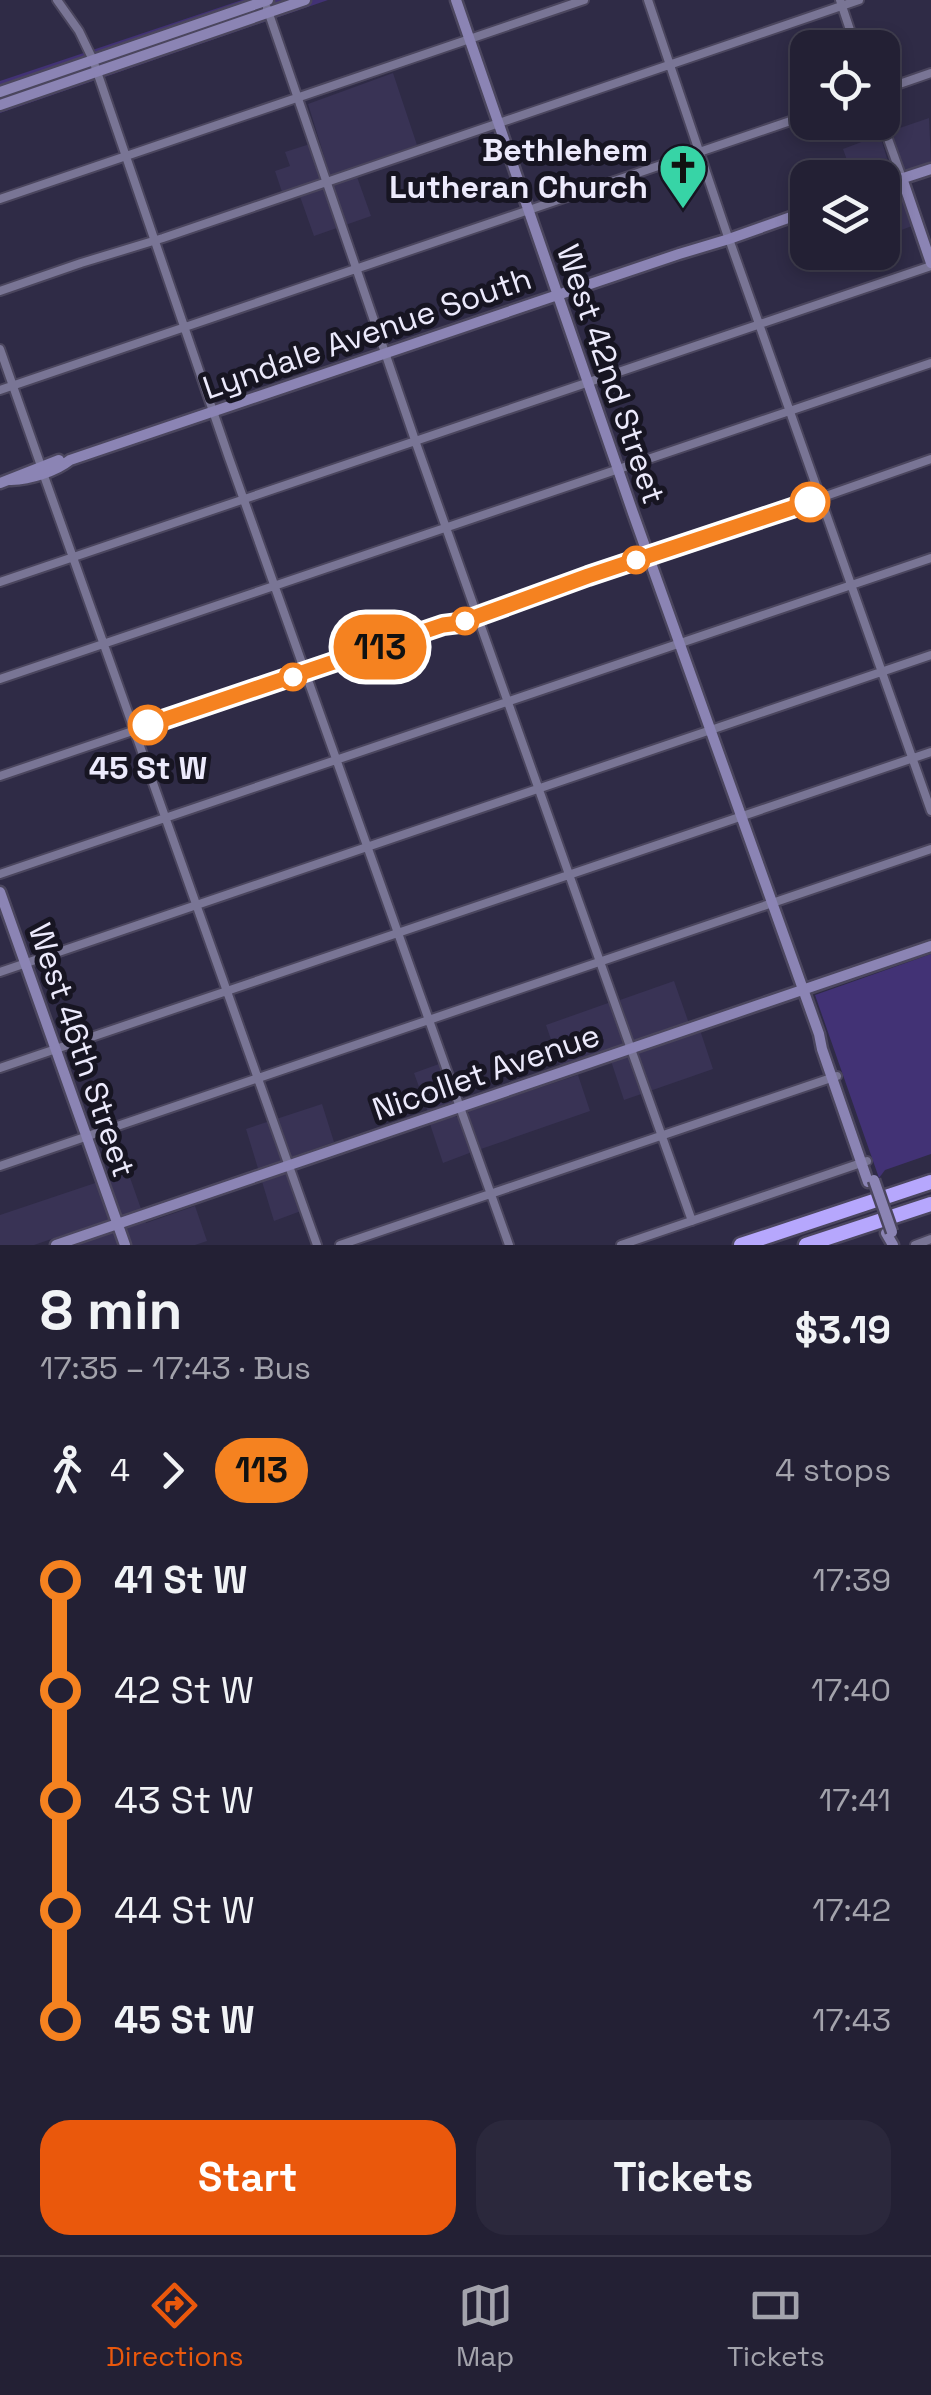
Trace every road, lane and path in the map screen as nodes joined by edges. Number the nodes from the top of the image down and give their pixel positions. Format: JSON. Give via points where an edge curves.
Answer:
{"nodes":[{"id":1,"x":57,"y":0,"type":"edge"},
{"id":2,"x":306,"y":0,"type":"edge"},
{"id":3,"x":456,"y":0,"type":"edge"},
{"id":4,"x":584,"y":0,"type":"edge"},
{"id":5,"x":648,"y":0,"type":"edge"},
{"id":6,"x":859,"y":0,"type":"edge"},
{"id":7,"x":267,"y":3,"type":"edge"},
{"id":8,"x":841,"y":3,"type":"edge"},
{"id":9,"x":850,"y":30,"type":"edge"},
{"id":10,"x":470,"y":39,"type":"junction"},
{"id":11,"x":670,"y":64,"type":"junction"},
{"id":12,"x":95,"y":66,"type":"junction"},
{"id":13,"x":931,"y":73,"type":"edge"},
{"id":14,"x":900,"y":84,"type":"edge"},
{"id":15,"x":0,"y":92,"type":"edge"},
{"id":16,"x":298,"y":98,"type":"junction"},
{"id":17,"x":0,"y":105,"type":"edge"},
{"id":18,"x":790,"y":121,"type":"edge"},
{"id":19,"x":498,"y":123,"type":"junction"},
{"id":20,"x":888,"y":140,"type":"edge"},
{"id":21,"x":700,"y":152,"type":"junction"},
{"id":22,"x":126,"y":156,"type":"junction"},
{"id":23,"x":931,"y":168,"type":"edge"},
{"id":24,"x":902,"y":178,"type":"junction"},
{"id":25,"x":327,"y":182,"type":"junction"},
{"id":26,"x":0,"y":198,"type":"edge"},
{"id":27,"x":528,"y":210,"type":"junction"},
{"id":28,"x":790,"y":216,"type":"edge"},
{"id":29,"x":728,"y":236,"type":"junction"},
{"id":30,"x":154,"y":241,"type":"junction"},
{"id":31,"x":931,"y":264,"type":"edge"},
{"id":32,"x":356,"y":268,"type":"junction"},
{"id":33,"x":0,"y":291,"type":"edge"},
{"id":34,"x":556,"y":296,"type":"junction"},
{"id":35,"x":760,"y":325,"type":"junction"},
{"id":36,"x":184,"y":326,"type":"junction"},
{"id":37,"x":0,"y":349,"type":"edge"},
{"id":38,"x":386,"y":354,"type":"junction"},
{"id":39,"x":931,"y":363,"type":"edge"},
{"id":40,"x":587,"y":382,"type":"junction"},
{"id":41,"x":13,"y":386,"type":"junction"},
{"id":42,"x":0,"y":390,"type":"edge"},
{"id":43,"x":213,"y":412,"type":"junction"},
{"id":44,"x":790,"y":412,"type":"junction"},
{"id":45,"x":416,"y":441,"type":"junction"},
{"id":46,"x":931,"y":458,"type":"edge"},
{"id":47,"x":618,"y":469,"type":"junction"},
{"id":48,"x":42,"y":470,"type":"junction"},
{"id":49,"x":5,"y":481,"type":"edge"},
{"id":50,"x":244,"y":498,"type":"junction"},
{"id":51,"x":820,"y":498,"type":"junction"},
{"id":52,"x":446,"y":528,"type":"junction"},
{"id":53,"x":648,"y":556,"type":"junction"},
{"id":54,"x":72,"y":557,"type":"junction"},
{"id":55,"x":931,"y":558,"type":"edge"},
{"id":56,"x":0,"y":582,"type":"edge"},
{"id":57,"x":852,"y":584,"type":"junction"},
{"id":58,"x":275,"y":586,"type":"junction"},
{"id":59,"x":477,"y":614,"type":"junction"},
{"id":60,"x":679,"y":642,"type":"junction"},
{"id":61,"x":104,"y":645,"type":"junction"},
{"id":62,"x":931,"y":655,"type":"edge"},
{"id":63,"x":882,"y":671,"type":"junction"},
{"id":64,"x":305,"y":673,"type":"junction"},
{"id":65,"x":0,"y":680,"type":"edge"},
{"id":66,"x":508,"y":702,"type":"junction"},
{"id":67,"x":710,"y":729,"type":"junction"},
{"id":68,"x":134,"y":730,"type":"junction"},
{"id":69,"x":931,"y":752,"type":"edge"},
{"id":70,"x":912,"y":758,"type":"junction"},
{"id":71,"x":336,"y":760,"type":"junction"},
{"id":72,"x":0,"y":776,"type":"edge"},
{"id":73,"x":539,"y":788,"type":"junction"},
{"id":74,"x":931,"y":811,"type":"edge"},
{"id":75,"x":739,"y":816,"type":"junction"},
{"id":76,"x":165,"y":818,"type":"junction"},
{"id":77,"x":366,"y":847,"type":"junction"},
{"id":78,"x":931,"y":849,"type":"edge"},
{"id":79,"x":0,"y":874,"type":"edge"},
{"id":80,"x":570,"y":875,"type":"junction"},
{"id":81,"x":0,"y":892,"type":"edge"},
{"id":82,"x":771,"y":903,"type":"junction"},
{"id":83,"x":196,"y":905,"type":"junction"},
{"id":84,"x":397,"y":934,"type":"junction"},
{"id":85,"x":931,"y":946,"type":"edge"},
{"id":86,"x":601,"y":962,"type":"junction"},
{"id":87,"x":25,"y":963,"type":"junction"},
{"id":88,"x":0,"y":972,"type":"edge"},
{"id":89,"x":803,"y":990,"type":"junction"},
{"id":90,"x":227,"y":992,"type":"junction"},
{"id":91,"x":428,"y":1022,"type":"junction"},
{"id":92,"x":632,"y":1049,"type":"junction"},
{"id":93,"x":55,"y":1050,"type":"junction"},
{"id":94,"x":0,"y":1068,"type":"edge"},
{"id":95,"x":834,"y":1077,"type":"junction"},
{"id":96,"x":258,"y":1080,"type":"junction"},
{"id":97,"x":460,"y":1108,"type":"junction"},
{"id":98,"x":662,"y":1136,"type":"junction"},
{"id":99,"x":86,"y":1137,"type":"junction"},
{"id":100,"x":864,"y":1162,"type":"junction"},
{"id":101,"x":0,"y":1166,"type":"edge"},
{"id":102,"x":289,"y":1166,"type":"junction"},
{"id":103,"x":931,"y":1182,"type":"edge"},
{"id":104,"x":491,"y":1194,"type":"junction"},
{"id":105,"x":931,"y":1204,"type":"edge"},
{"id":106,"x":692,"y":1221,"type":"junction"},
{"id":107,"x":118,"y":1224,"type":"junction"},
{"id":108,"x":891,"y":1238,"type":"edge"},
{"id":109,"x":931,"y":1239,"type":"edge"},
{"id":110,"x":56,"y":1245,"type":"edge"},
{"id":111,"x":125,"y":1245,"type":"edge"},
{"id":112,"x":317,"y":1245,"type":"edge"},
{"id":113,"x":340,"y":1245,"type":"edge"},
{"id":114,"x":509,"y":1245,"type":"edge"},
{"id":115,"x":622,"y":1245,"type":"edge"},
{"id":116,"x":741,"y":1245,"type":"edge"},
{"id":117,"x":806,"y":1245,"type":"edge"},
{"id":118,"x":915,"y":1245,"type":"edge"}],
"edges":[{"from":1,"to":12,"type":"street"},
{"from":2,"to":7,"type":"main road"},
{"from":3,"to":10,"type":"main road","name":"West 42nd Street"},
{"from":4,"to":10,"type":"street"},
{"from":5,"to":11,"type":"street"},
{"from":6,"to":8,"type":"street"},
{"from":7,"to":12,"type":"main road"},
{"from":7,"to":16,"type":"street"},
{"from":8,"to":9,"type":"street"},
{"from":8,"to":11,"type":"street"},
{"from":10,"to":16,"type":"street"},
{"from":10,"to":19,"type":"main road","name":"West 42nd Street"},
{"from":11,"to":19,"type":"street"},
{"from":11,"to":21,"type":"street"},
{"from":12,"to":15,"type":"main road"},
{"from":12,"to":17,"type":"main road"},
{"from":12,"to":22,"type":"street"},
{"from":13,"to":14,"type":"street"},
{"from":16,"to":22,"type":"street"},
{"from":16,"to":25,"type":"street"},
{"from":18,"to":21,"type":"street"},
{"from":19,"to":25,"type":"street"},
{"from":19,"to":27,"type":"main road","name":"West 42nd Street"},
{"from":20,"to":24,"type":"street"},
{"from":21,"to":27,"type":"street"},
{"from":21,"to":29,"type":"street"},
{"from":22,"to":26,"type":"street"},
{"from":22,"to":30,"type":"street"},
{"from":23,"to":24,"type":"main road"},
{"from":24,"to":31,"type":"main road"},
{"from":25,"to":30,"type":"street"},
{"from":25,"to":32,"type":"street"},
{"from":27,"to":32,"type":"street"},
{"from":27,"to":34,"type":"main road","name":"West 42nd Street"},
{"from":28,"to":29,"type":"main road","name":"Lyndale Avenue South"},
{"from":29,"to":34,"type":"main road","name":"Lyndale Avenue South"},
{"from":29,"to":35,"type":"street"},
{"from":30,"to":33,"type":"street"},
{"from":30,"to":36,"type":"street"},
{"from":31,"to":35,"type":"street"},
{"from":32,"to":36,"type":"street"},
{"from":32,"to":38,"type":"street"},
{"from":34,"to":38,"type":"main road","name":"Lyndale Avenue South"},
{"from":34,"to":40,"type":"main road","name":"West 42nd Street"},
{"from":35,"to":40,"type":"street"},
{"from":35,"to":44,"type":"street"},
{"from":36,"to":41,"type":"street"},
{"from":36,"to":43,"type":"street"},
{"from":37,"to":41,"type":"street"},
{"from":38,"to":43,"type":"main road","name":"Lyndale Avenue South"},
{"from":38,"to":45,"type":"street"},
{"from":39,"to":44,"type":"street"},
{"from":40,"to":45,"type":"street"},
{"from":40,"to":47,"type":"main road","name":"West 42nd Street"},
{"from":41,"to":42,"type":"street"},
{"from":41,"to":48,"type":"street"},
{"from":43,"to":48,"type":"main road","name":"Lyndale Avenue South"},
{"from":43,"to":50,"type":"street"},
{"from":44,"to":47,"type":"street"},
{"from":44,"to":51,"type":"street"},
{"from":45,"to":50,"type":"street"},
{"from":45,"to":52,"type":"street"},
{"from":46,"to":51,"type":"street"},
{"from":47,"to":52,"type":"street"},
{"from":47,"to":53,"type":"main road","name":"West 42nd Street"},
{"from":48,"to":49,"type":"main road","name":"Lyndale Avenue South"},
{"from":48,"to":54,"type":"street"},
{"from":50,"to":54,"type":"street"},
{"from":50,"to":58,"type":"street"},
{"from":51,"to":53,"type":"street"},
{"from":51,"to":57,"type":"street"},
{"from":52,"to":58,"type":"street"},
{"from":52,"to":59,"type":"street"},
{"from":53,"to":59,"type":"street"},
{"from":53,"to":60,"type":"main road","name":"West 42nd Street"},
{"from":54,"to":56,"type":"street"},
{"from":54,"to":61,"type":"street"},
{"from":55,"to":57,"type":"street"},
{"from":57,"to":60,"type":"street"},
{"from":57,"to":63,"type":"street"},
{"from":58,"to":61,"type":"street"},
{"from":58,"to":64,"type":"street"},
{"from":59,"to":64,"type":"street"},
{"from":59,"to":66,"type":"street"},
{"from":60,"to":66,"type":"street"},
{"from":60,"to":67,"type":"main road","name":"West 42nd Street"},
{"from":61,"to":65,"type":"street"},
{"from":61,"to":68,"type":"street"},
{"from":62,"to":63,"type":"street"},
{"from":63,"to":67,"type":"street"},
{"from":63,"to":70,"type":"street"},
{"from":64,"to":68,"type":"street"},
{"from":64,"to":71,"type":"street"},
{"from":66,"to":71,"type":"street"},
{"from":66,"to":73,"type":"street"},
{"from":67,"to":73,"type":"street"},
{"from":67,"to":75,"type":"main road","name":"West 42nd Street"},
{"from":68,"to":72,"type":"street"},
{"from":68,"to":76,"type":"street"},
{"from":69,"to":70,"type":"street"},
{"from":70,"to":74,"type":"street"},
{"from":70,"to":75,"type":"street"},
{"from":71,"to":76,"type":"street"},
{"from":71,"to":77,"type":"street"},
{"from":73,"to":77,"type":"street"},
{"from":73,"to":80,"type":"street"},
{"from":75,"to":80,"type":"street"},
{"from":75,"to":82,"type":"main road","name":"West 42nd Street"},
{"from":76,"to":79,"type":"street"},
{"from":76,"to":83,"type":"street"},
{"from":77,"to":83,"type":"street"},
{"from":77,"to":84,"type":"street"},
{"from":78,"to":82,"type":"street"},
{"from":80,"to":84,"type":"street"},
{"from":80,"to":86,"type":"street"},
{"from":81,"to":87,"type":"main road","name":"West 46th Street"},
{"from":82,"to":86,"type":"street"},
{"from":82,"to":89,"type":"main road","name":"West 42nd Street"},
{"from":83,"to":87,"type":"street"},
{"from":83,"to":90,"type":"street"},
{"from":84,"to":90,"type":"street"},
{"from":84,"to":91,"type":"street"},
{"from":85,"to":89,"type":"main road","name":"Nicollet Avenue"},
{"from":86,"to":91,"type":"street"},
{"from":86,"to":92,"type":"street"},
{"from":87,"to":88,"type":"street"},
{"from":87,"to":93,"type":"main road","name":"West 46th Street"},
{"from":89,"to":92,"type":"main road","name":"Nicollet Avenue"},
{"from":89,"to":95,"type":"main road","name":"West 42nd Street"},
{"from":90,"to":93,"type":"street"},
{"from":90,"to":96,"type":"street"},
{"from":91,"to":96,"type":"street"},
{"from":91,"to":97,"type":"street"},
{"from":92,"to":97,"type":"main road","name":"Nicollet Avenue"},
{"from":92,"to":98,"type":"street"},
{"from":93,"to":94,"type":"street"},
{"from":93,"to":99,"type":"main road","name":"West 46th Street"},
{"from":95,"to":98,"type":"street"},
{"from":95,"to":100,"type":"main road","name":"West 42nd Street"},
{"from":96,"to":99,"type":"street"},
{"from":96,"to":102,"type":"street"},
{"from":97,"to":102,"type":"main road","name":"Nicollet Avenue"},
{"from":97,"to":104,"type":"street"},
{"from":98,"to":104,"type":"street"},
{"from":98,"to":106,"type":"street"},
{"from":99,"to":101,"type":"street"},
{"from":99,"to":107,"type":"main road","name":"West 46th Street"},
{"from":100,"to":106,"type":"street"},
{"from":100,"to":108,"type":"main road","name":"West 42nd Street","bridge":true},
{"from":102,"to":107,"type":"main road","name":"Nicollet Avenue"},
{"from":102,"to":112,"type":"street"},
{"from":103,"to":116,"type":"highway"},
{"from":104,"to":113,"type":"street"},
{"from":104,"to":114,"type":"street"},
{"from":105,"to":117,"type":"highway"},
{"from":106,"to":115,"type":"street"},
{"from":107,"to":110,"type":"main road","name":"Nicollet Avenue"},
{"from":107,"to":111,"type":"main road","name":"West 46th Street"},
{"from":109,"to":118,"type":"street"}]}
